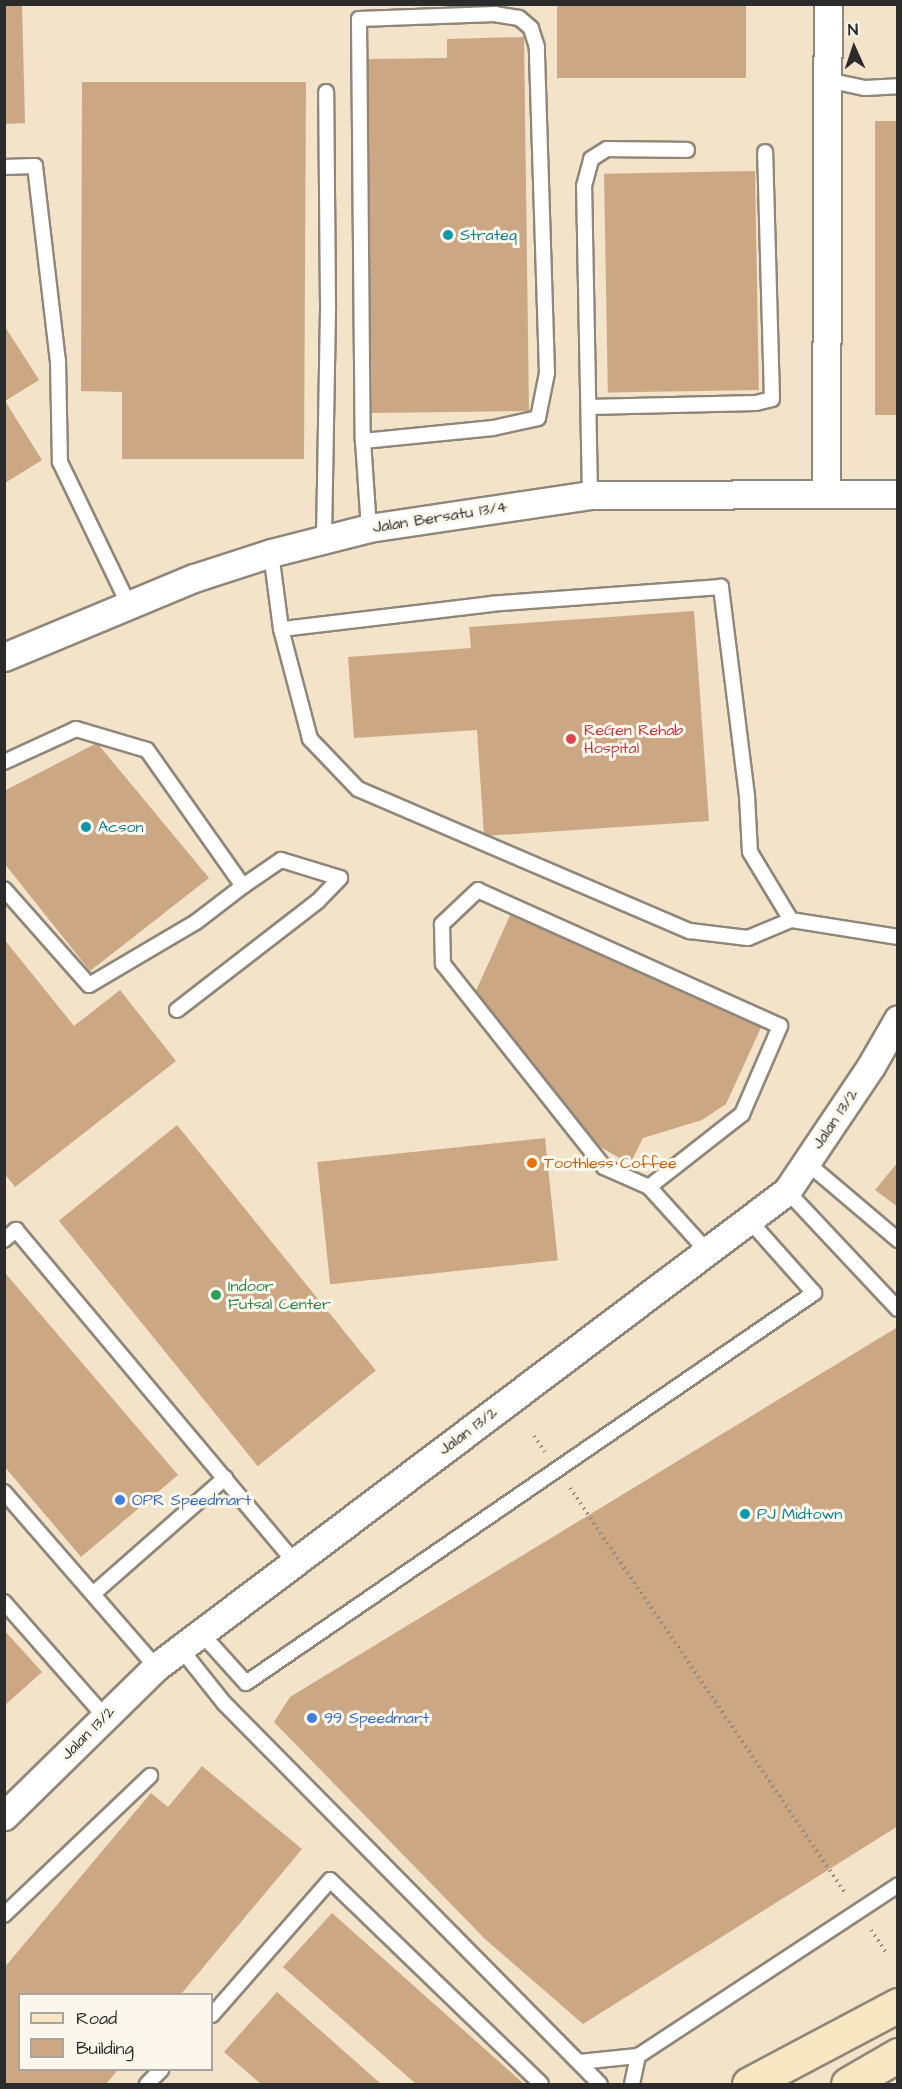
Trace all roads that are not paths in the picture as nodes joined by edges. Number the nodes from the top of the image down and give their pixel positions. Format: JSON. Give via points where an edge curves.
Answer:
{"nodes":[{"id":1,"x":828,"y":4,"type":"edge"},
{"id":2,"x":828,"y":80,"type":"junction"},
{"id":3,"x":897,"y":86,"type":"edge"},
{"id":4,"x":326,"y":92,"type":"dead end"},
{"id":5,"x":687,"y":150,"type":"dead end"},
{"id":6,"x":765,"y":152,"type":"dead end"},
{"id":7,"x":4,"y":167,"type":"edge"},
{"id":8,"x":589,"y":407,"type":"junction"},
{"id":9,"x":363,"y":441,"type":"junction"},
{"id":10,"x":826,"y":493,"type":"junction"},
{"id":11,"x":897,"y":494,"type":"edge"},
{"id":12,"x":590,"y":495,"type":"junction"},
{"id":13,"x":369,"y":528,"type":"junction"},
{"id":14,"x":324,"y":539,"type":"junction"},
{"id":15,"x":271,"y":553,"type":"junction"},
{"id":16,"x":128,"y":603,"type":"junction"},
{"id":17,"x":281,"y":628,"type":"junction"},
{"id":18,"x":7,"y":652,"type":"edge"},
{"id":19,"x":4,"y":762,"type":"edge"},
{"id":20,"x":243,"y":886,"type":"junction"},
{"id":21,"x":4,"y":889,"type":"edge"},
{"id":22,"x":791,"y":920,"type":"junction"},
{"id":23,"x":897,"y":937,"type":"edge"},
{"id":24,"x":177,"y":1010,"type":"dead end"},
{"id":25,"x":897,"y":1019,"type":"edge"},
{"id":26,"x":806,"y":1162,"type":"junction"},
{"id":27,"x":649,"y":1187,"type":"junction"},
{"id":28,"x":787,"y":1191,"type":"junction"},
{"id":29,"x":748,"y":1220,"type":"junction"},
{"id":30,"x":4,"y":1240,"type":"edge"},
{"id":31,"x":897,"y":1240,"type":"edge"},
{"id":32,"x":707,"y":1251,"type":"junction"},
{"id":33,"x":897,"y":1309,"type":"edge"},
{"id":34,"x":225,"y":1478,"type":"junction"},
{"id":35,"x":4,"y":1492,"type":"edge"},
{"id":36,"x":295,"y":1562,"type":"junction"},
{"id":37,"x":93,"y":1594,"type":"junction"},
{"id":38,"x":4,"y":1602,"type":"edge"},
{"id":39,"x":191,"y":1641,"type":"junction"},
{"id":40,"x":156,"y":1667,"type":"junction"},
{"id":41,"x":104,"y":1716,"type":"junction"},
{"id":42,"x":150,"y":1776,"type":"dead end"},
{"id":43,"x":4,"y":1816,"type":"edge"},
{"id":44,"x":897,"y":1885,"type":"edge"},
{"id":45,"x":4,"y":1915,"type":"edge"},
{"id":46,"x":897,"y":2005,"type":"edge"},
{"id":47,"x":213,"y":2014,"type":"edge"},
{"id":48,"x":897,"y":2055,"type":"edge"},
{"id":49,"x":638,"y":2056,"type":"junction"},
{"id":50,"x":579,"y":2062,"type":"junction"},
{"id":51,"x":160,"y":2071,"type":"edge"},
{"id":52,"x":147,"y":2085,"type":"edge"},
{"id":53,"x":542,"y":2085,"type":"edge"},
{"id":54,"x":600,"y":2085,"type":"edge"},
{"id":55,"x":632,"y":2085,"type":"edge"},
{"id":56,"x":749,"y":2085,"type":"edge"},
{"id":57,"x":848,"y":2085,"type":"edge"}],
"edges":[{"from":1,"to":2,"type":"street"},
{"from":2,"to":3,"type":"lane","via":[[865,88]]},
{"from":2,"to":10,"type":"street"},
{"from":4,"to":14,"type":"lane"},
{"from":5,"to":8,"type":"lane","via":[[607,149],[591,159],[584,186]]},
{"from":6,"to":8,"type":"lane","via":[[772,399],[756,403]]},
{"from":7,"to":16,"type":"lane","via":[[35,166],[58,361],[60,462]]},
{"from":8,"to":12,"type":"lane"},
{"from":9,"to":9,"type":"lane","via":[[493,428],[538,418],[547,373],[537,48],[531,28],[519,18],[495,14],[359,19]]},
{"from":9,"to":13,"type":"lane"},
{"from":10,"to":11,"type":"street","name":"Jalan Bersatu 13/4"},
{"from":10,"to":12,"type":"street","name":"Jalan Bersatu 13/4"},
{"from":12,"to":13,"type":"street","name":"Jalan Bersatu 13/4"},
{"from":13,"to":14,"type":"street","name":"Jalan Bersatu 13/4"},
{"from":14,"to":15,"type":"street","name":"Jalan Bersatu 13/4"},
{"from":15,"to":16,"type":"street","name":"Jalan Bersatu 13/4"},
{"from":15,"to":17,"type":"lane"},
{"from":16,"to":18,"type":"street","name":"Jalan Bersatu 13/4"},
{"from":17,"to":22,"type":"lane","via":[[310,739],[357,789],[690,931],[748,938]]},
{"from":17,"to":22,"type":"lane","via":[[492,604],[722,587],[750,852]]},
{"from":19,"to":20,"type":"lane","via":[[76,729],[147,750]]},
{"from":20,"to":21,"type":"lane","via":[[196,922],[89,986]]},
{"from":20,"to":24,"type":"lane","via":[[281,860],[340,878],[318,901]]},
{"from":22,"to":23,"type":"lane"},
{"from":25,"to":26,"type":"street","name":"Jalan 13/2","via":[[871,1066]]},
{"from":26,"to":28,"type":"street","name":"Jalan 13/2"},
{"from":26,"to":31,"type":"lane"},
{"from":27,"to":27,"type":"lane","via":[[604,1167],[443,964],[442,924],[478,890],[780,1026],[742,1114]]},
{"from":27,"to":32,"type":"lane"},
{"from":28,"to":29,"type":"street","name":"Jalan 13/2"},
{"from":28,"to":33,"type":"lane"},
{"from":29,"to":32,"type":"street","name":"Jalan 13/2"},
{"from":29,"to":39,"type":"lane","via":[[814,1293],[246,1683]]},
{"from":30,"to":34,"type":"lane","via":[[16,1230]]},
{"from":32,"to":36,"type":"street","name":"Jalan 13/2"},
{"from":34,"to":36,"type":"lane"},
{"from":34,"to":37,"type":"lane"},
{"from":35,"to":37,"type":"lane"},
{"from":36,"to":39,"type":"street","name":"Jalan 13/2"},
{"from":37,"to":40,"type":"lane"},
{"from":38,"to":41,"type":"lane"},
{"from":39,"to":40,"type":"street","name":"Jalan 13/2"},
{"from":39,"to":50,"type":"lane","via":[[224,1702]]},
{"from":40,"to":41,"type":"street","name":"Jalan 13/2"},
{"from":41,"to":43,"type":"street","name":"Jalan 13/2"},
{"from":42,"to":45,"type":"lane"},
{"from":44,"to":49,"type":"lane"},
{"from":46,"to":56,"type":"main road"},
{"from":47,"to":53,"type":"lane","via":[[330,1880]]},
{"from":48,"to":57,"type":"main road"},
{"from":49,"to":50,"type":"lane"},
{"from":49,"to":55,"type":"lane"},
{"from":50,"to":54,"type":"lane"},
{"from":51,"to":52,"type":"lane"}]}
